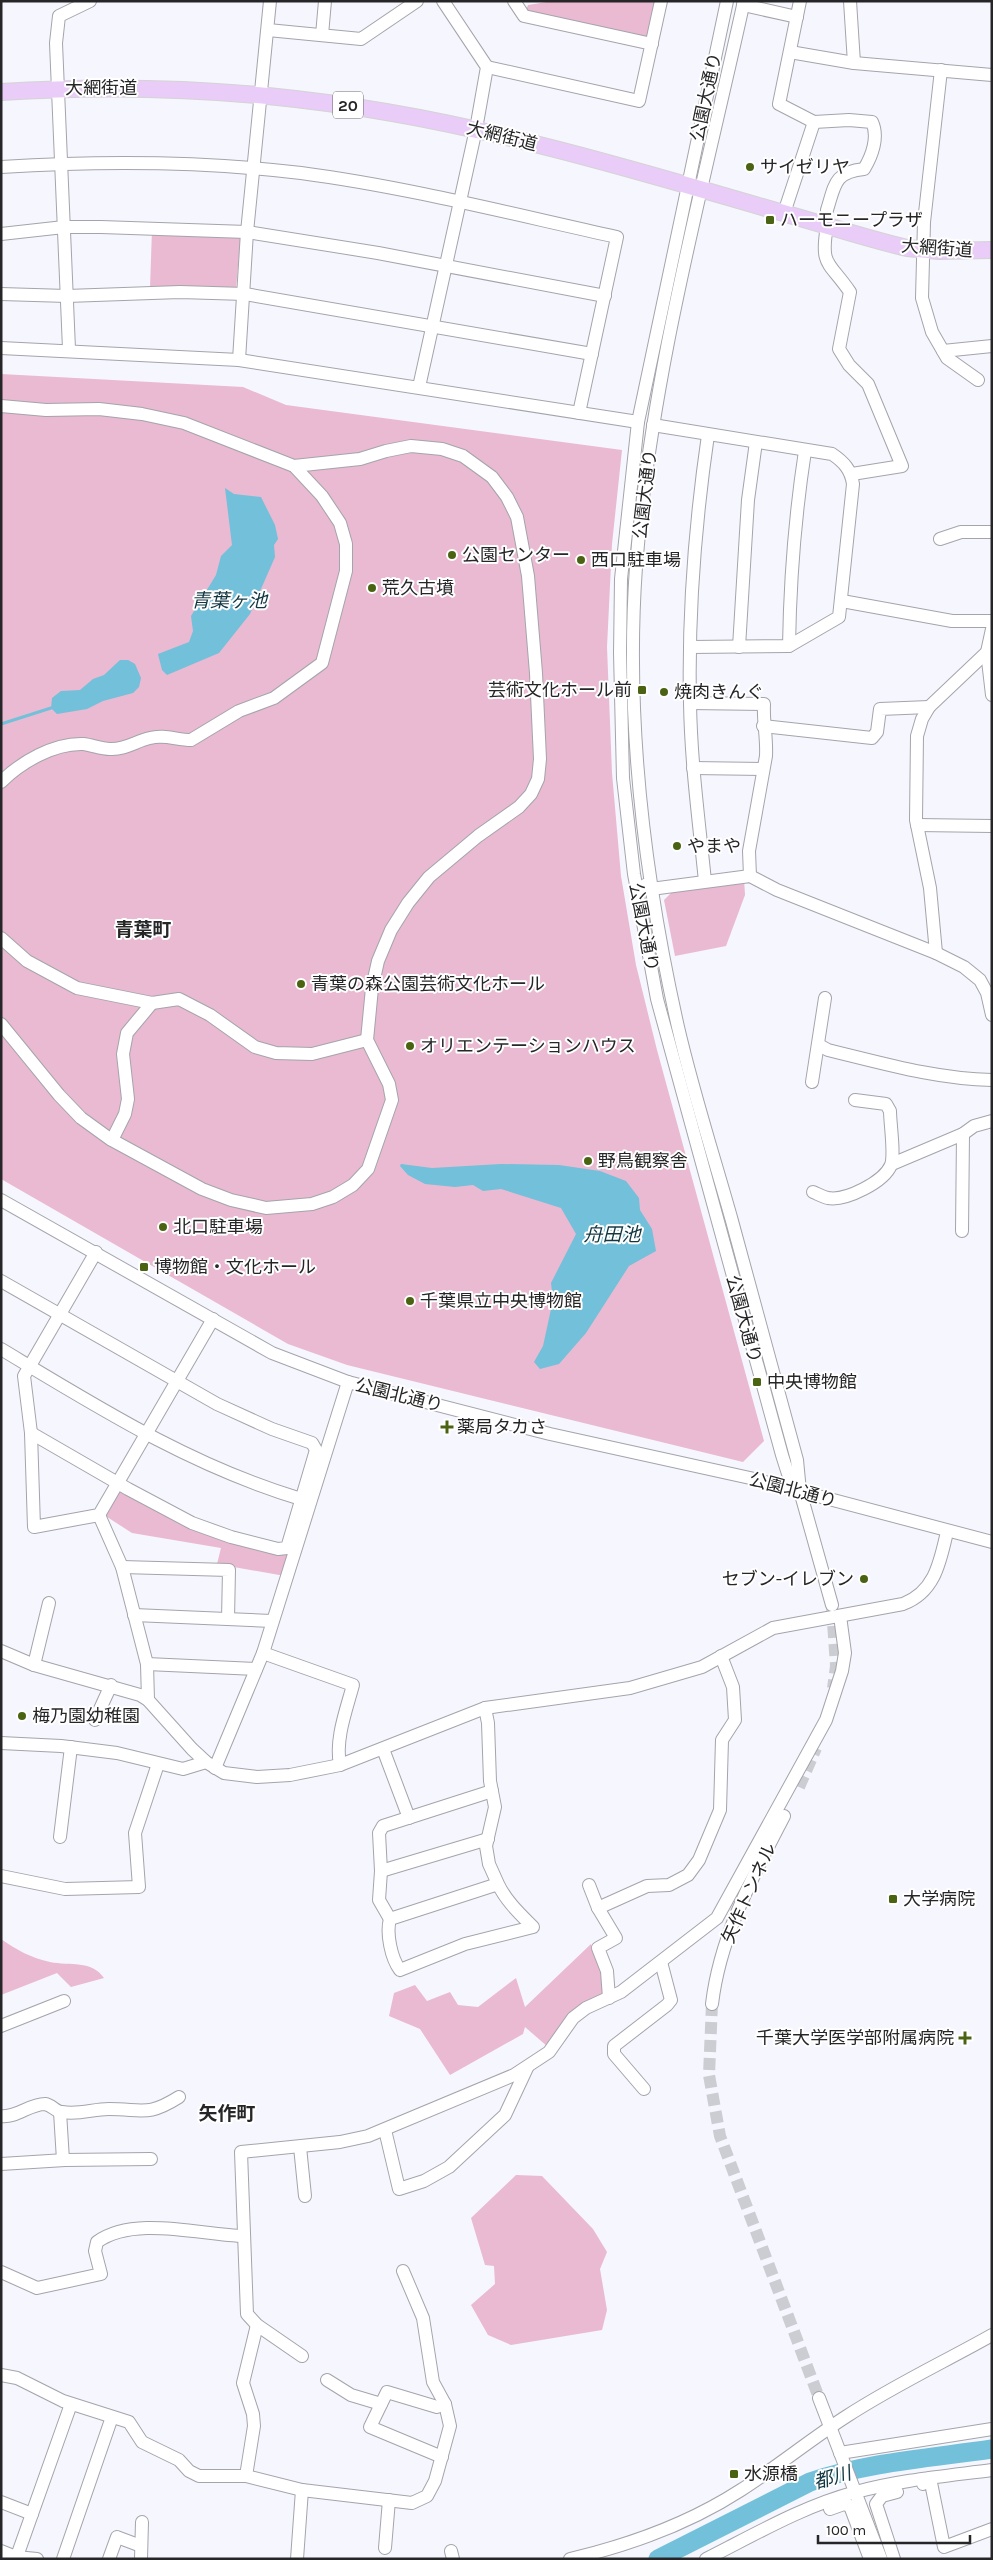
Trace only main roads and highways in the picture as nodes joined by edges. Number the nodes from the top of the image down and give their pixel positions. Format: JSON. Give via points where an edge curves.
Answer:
{"nodes":[{"id":1,"x":1,"y":92,"type":"edge"},
{"id":2,"x":992,"y":250,"type":"edge"}],
"edges":[{"from":1,"to":2,"type":"main road","name":"大網街道","number":"20","via":[[58,88],[163,88],[263,94],[361,107],[476,129],[784,213],[827,218],[884,243],[923,250]]}]}
